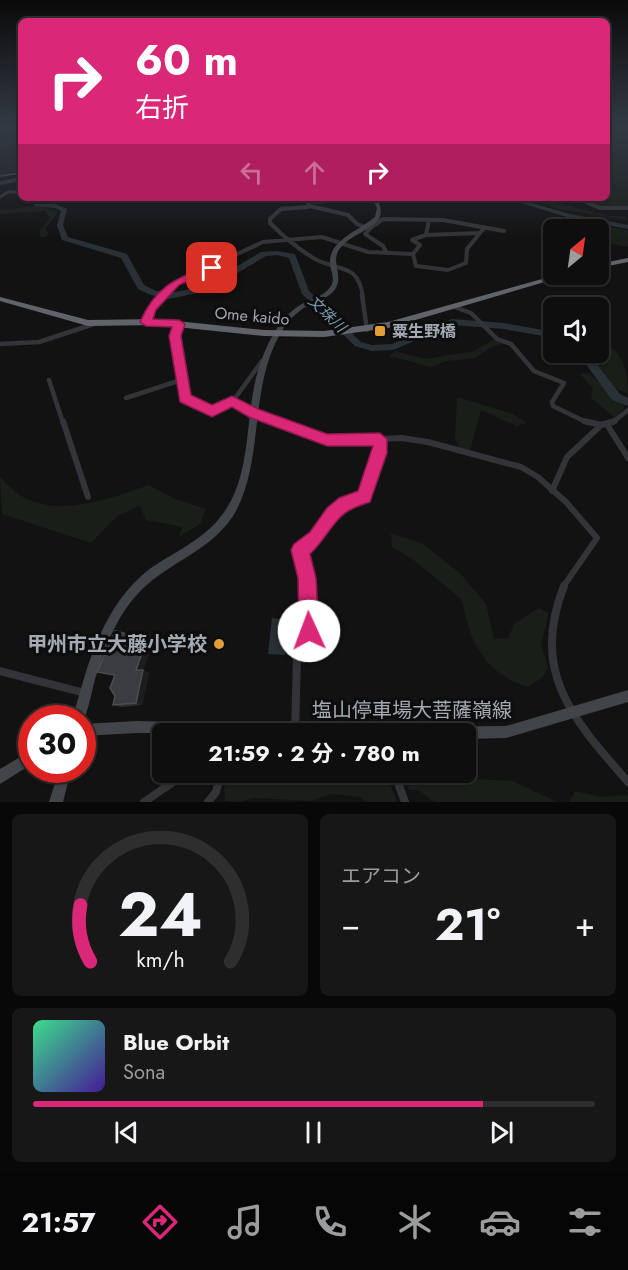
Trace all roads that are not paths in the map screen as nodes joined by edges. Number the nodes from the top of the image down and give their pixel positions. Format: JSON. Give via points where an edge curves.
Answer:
{"nodes":[{"id":1,"x":18,"y":173,"type":"edge"},
{"id":2,"x":0,"y":176,"type":"edge"},
{"id":3,"x":18,"y":192,"type":"edge"},
{"id":4,"x":0,"y":197,"type":"edge"},
{"id":5,"x":309,"y":201,"type":"edge"},
{"id":6,"x":376,"y":201,"type":"edge"},
{"id":7,"x":583,"y":201,"type":"edge"},
{"id":8,"x":310,"y":205,"type":"junction"},
{"id":9,"x":628,"y":208,"type":"edge"},
{"id":10,"x":429,"y":220,"type":"junction"},
{"id":11,"x":484,"y":228,"type":"junction"},
{"id":12,"x":367,"y":229,"type":"junction"},
{"id":13,"x":504,"y":231,"type":"dead end"},
{"id":14,"x":480,"y":233,"type":"junction"},
{"id":15,"x":426,"y":235,"type":"junction"},
{"id":16,"x":286,"y":239,"type":"junction"},
{"id":17,"x":344,"y":243,"type":"junction"},
{"id":18,"x":387,"y":253,"type":"junction"},
{"id":19,"x":413,"y":254,"type":"junction"},
{"id":20,"x":628,"y":260,"type":"edge"},
{"id":21,"x":332,"y":264,"type":"junction"},
{"id":22,"x":609,"y":264,"type":"edge"},
{"id":23,"x":543,"y":281,"type":"edge"},
{"id":24,"x":0,"y":299,"type":"edge"},
{"id":25,"x":454,"y":307,"type":"junction"},
{"id":26,"x":146,"y":322,"type":"junction"},
{"id":27,"x":94,"y":324,"type":"junction"},
{"id":28,"x":179,"y":324,"type":"junction"},
{"id":29,"x":363,"y":330,"type":"junction"},
{"id":30,"x":280,"y":334,"type":"junction"},
{"id":31,"x":0,"y":344,"type":"edge"},
{"id":32,"x":267,"y":359,"type":"junction"},
{"id":33,"x":49,"y":380,"type":"dead end"},
{"id":34,"x":181,"y":380,"type":"junction"},
{"id":35,"x":126,"y":398,"type":"dead end"},
{"id":36,"x":232,"y":401,"type":"junction"},
{"id":37,"x":627,"y":410,"type":"edge"},
{"id":38,"x":254,"y":413,"type":"junction"},
{"id":39,"x":608,"y":426,"type":"junction"},
{"id":40,"x":598,"y":427,"type":"junction"},
{"id":41,"x":380,"y":439,"type":"junction"},
{"id":42,"x":628,"y":458,"type":"edge"},
{"id":43,"x":552,"y":491,"type":"junction"},
{"id":44,"x":88,"y":497,"type":"dead end"},
{"id":45,"x":0,"y":671,"type":"edge"},
{"id":46,"x":85,"y":693,"type":"junction"},
{"id":47,"x":628,"y":696,"type":"edge"},
{"id":48,"x":82,"y":705,"type":"edge"},
{"id":49,"x":571,"y":713,"type":"junction"},
{"id":50,"x":296,"y":723,"type":"edge"},
{"id":51,"x":152,"y":728,"type":"edge"},
{"id":52,"x":96,"y":729,"type":"edge"},
{"id":53,"x":476,"y":732,"type":"edge"},
{"id":54,"x":18,"y":765,"type":"edge"},
{"id":55,"x":0,"y":777,"type":"edge"},
{"id":56,"x":628,"y":782,"type":"edge"},
{"id":57,"x":61,"y":783,"type":"edge"},
{"id":58,"x":172,"y":783,"type":"edge"},
{"id":59,"x":218,"y":783,"type":"edge"},
{"id":60,"x":398,"y":783,"type":"edge"},
{"id":61,"x":56,"y":802,"type":"edge"},
{"id":62,"x":144,"y":802,"type":"edge"},
{"id":63,"x":208,"y":802,"type":"edge"},
{"id":64,"x":405,"y":802,"type":"edge"}],
"edges":[{"from":1,"to":2,"type":"street"},
{"from":3,"to":4,"type":"street"},
{"from":5,"to":8,"type":"street"},
{"from":6,"to":12,"type":"street","via":[[379,215]]},
{"from":7,"to":9,"type":"street","via":[[600,208]]},
{"from":8,"to":12,"type":"street","via":[[348,216]]},
{"from":8,"to":16,"type":"street","via":[[282,209],[270,219]]},
{"from":10,"to":11,"type":"street"},
{"from":10,"to":12,"type":"street","via":[[383,219]]},
{"from":10,"to":15,"type":"street"},
{"from":11,"to":13,"type":"street"},
{"from":11,"to":14,"type":"street"},
{"from":12,"to":17,"type":"street"},
{"from":12,"to":18,"type":"street","via":[[367,238],[382,244]]},
{"from":14,"to":15,"type":"street"},
{"from":14,"to":19,"type":"street","via":[[467,249],[466,263],[453,269],[416,266]]},
{"from":15,"to":19,"type":"street","via":[[412,240],[420,245]]},
{"from":16,"to":17,"type":"street","via":[[322,237]]},
{"from":16,"to":21,"type":"street","via":[[317,260]]},
{"from":16,"to":26,"type":"street","via":[[263,242],[183,278],[159,299]]},
{"from":17,"to":18,"type":"street","via":[[359,250]]},
{"from":17,"to":21,"type":"street","via":[[336,250]]},
{"from":18,"to":19,"type":"street"},
{"from":20,"to":22,"type":"highway"},
{"from":21,"to":29,"type":"street","via":[[349,269],[361,284]]},
{"from":21,"to":30,"type":"street","via":[[334,285],[292,315]]},
{"from":23,"to":25,"type":"highway","name":"Ome kaido"},
{"from":24,"to":27,"type":"highway","name":"Ome kaido"},
{"from":25,"to":29,"type":"highway","name":"Ome kaido"},
{"from":25,"to":40,"type":"street","via":[[471,313],[484,329],[511,344],[534,371],[564,383],[553,405]]},
{"from":26,"to":27,"type":"highway","name":"Ome kaido"},
{"from":26,"to":28,"type":"highway","name":"Ome kaido"},
{"from":27,"to":31,"type":"street","via":[[39,342]]},
{"from":28,"to":30,"type":"highway","name":"Ome kaido"},
{"from":28,"to":34,"type":"street","via":[[175,336]]},
{"from":29,"to":30,"type":"highway","name":"Ome kaido"},
{"from":30,"to":32,"type":"street"},
{"from":32,"to":36,"type":"street"},
{"from":32,"to":38,"type":"street"},
{"from":33,"to":44,"type":"street"},
{"from":34,"to":35,"type":"street"},
{"from":34,"to":36,"type":"street","via":[[185,398],[212,412]]},
{"from":36,"to":38,"type":"street"},
{"from":37,"to":39,"type":"street","via":[[620,420]]},
{"from":38,"to":41,"type":"street","via":[[327,440]]},
{"from":38,"to":46,"type":"street","via":[[233,507],[218,529],[201,544],[160,568],[126,600],[106,636]]},
{"from":39,"to":40,"type":"street"},
{"from":39,"to":42,"type":"street"},
{"from":40,"to":43,"type":"street","via":[[567,457]]},
{"from":41,"to":43,"type":"street","via":[[414,440],[520,466]]},
{"from":41,"to":50,"type":"street","via":[[380,453],[364,497],[345,503],[316,538],[300,550],[307,578],[309,631],[297,656]]},
{"from":43,"to":49,"type":"street","via":[[597,538],[570,572],[550,630],[550,658],[561,696]]},
{"from":45,"to":46,"type":"street"},
{"from":46,"to":48,"type":"street"},
{"from":47,"to":49,"type":"street","name":"塩山停車場大菩薩嶺線"},
{"from":49,"to":53,"type":"street","name":"塩山停車場大菩薩嶺線","via":[[506,732]]},
{"from":49,"to":56,"type":"street"},
{"from":51,"to":52,"type":"street","name":"塩山停車場大菩薩嶺線"},
{"from":54,"to":55,"type":"street"},
{"from":57,"to":61,"type":"street"},
{"from":58,"to":62,"type":"street"},
{"from":59,"to":63,"type":"street"},
{"from":60,"to":64,"type":"street"}]}
